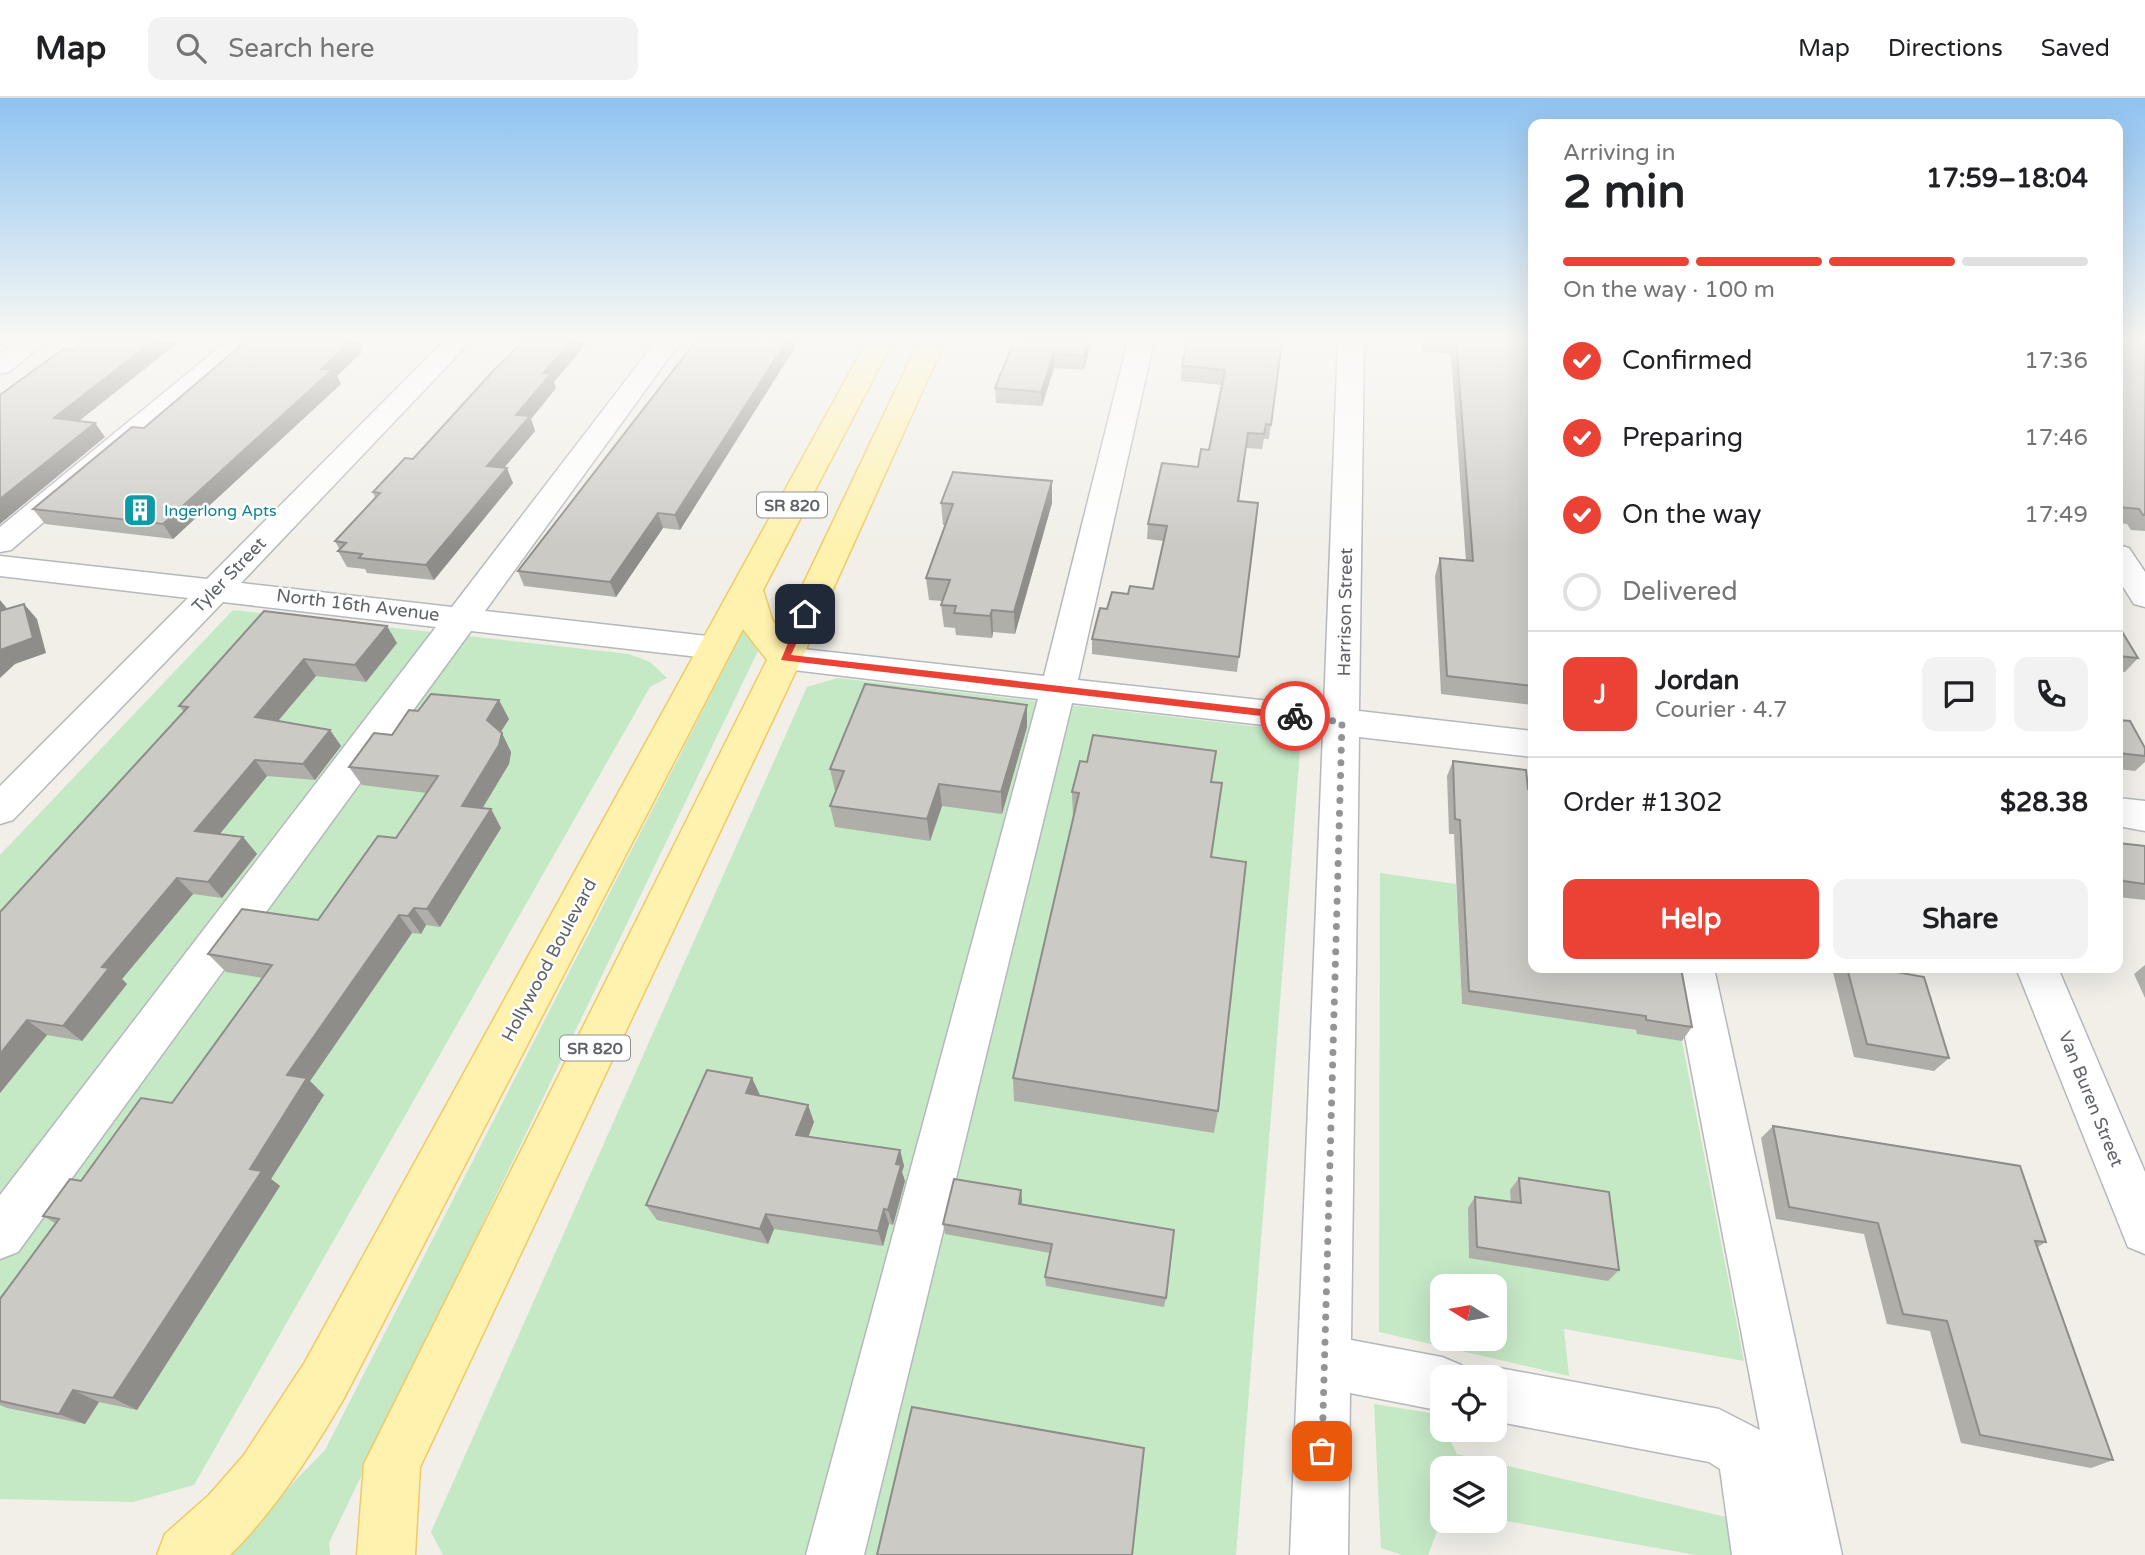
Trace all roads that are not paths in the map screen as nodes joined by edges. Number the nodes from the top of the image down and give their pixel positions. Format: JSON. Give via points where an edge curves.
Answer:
{"nodes":[{"id":1,"x":161,"y":409,"type":"edge"},
{"id":2,"x":392,"y":409,"type":"edge"},
{"id":3,"x":618,"y":409,"type":"edge"},
{"id":4,"x":843,"y":409,"type":"edge"},
{"id":5,"x":900,"y":409,"type":"edge"},
{"id":6,"x":1125,"y":409,"type":"edge"},
{"id":7,"x":1349,"y":409,"type":"edge"},
{"id":8,"x":0,"y":543,"type":"edge"},
{"id":9,"x":2123,"y":563,"type":"edge"},
{"id":10,"x":0,"y":566,"type":"edge"},
{"id":11,"x":215,"y":588,"type":"junction"},
{"id":12,"x":747,"y":588,"type":"junction"},
{"id":13,"x":2145,"y":597,"type":"edge"},
{"id":14,"x":461,"y":617,"type":"junction"},
{"id":15,"x":716,"y":648,"type":"junction"},
{"id":16,"x":785,"y":658,"type":"junction"},
{"id":17,"x":1058,"y":689,"type":"junction"},
{"id":18,"x":1342,"y":722,"type":"junction"},
{"id":19,"x":1528,"y":743,"type":"edge"},
{"id":20,"x":0,"y":810,"type":"edge"},
{"id":21,"x":2123,"y":813,"type":"edge"},
{"id":22,"x":2145,"y":816,"type":"edge"},
{"id":23,"x":1694,"y":973,"type":"edge"},
{"id":24,"x":2038,"y":973,"type":"edge"},
{"id":25,"x":2145,"y":1230,"type":"edge"},
{"id":26,"x":0,"y":1235,"type":"edge"},
{"id":27,"x":1324,"y":1362,"type":"junction"},
{"id":28,"x":1430,"y":1382,"type":"edge"},
{"id":29,"x":1507,"y":1396,"type":"edge"},
{"id":30,"x":187,"y":1555,"type":"edge"},
{"id":31,"x":386,"y":1555,"type":"edge"},
{"id":32,"x":835,"y":1555,"type":"edge"},
{"id":33,"x":1319,"y":1555,"type":"edge"},
{"id":34,"x":1761,"y":1555,"type":"edge"},
{"id":35,"x":1813,"y":1555,"type":"edge"}],
"edges":[{"from":1,"to":8,"type":"street"},
{"from":2,"to":11,"type":"street","name":"Tyler Street"},
{"from":3,"to":14,"type":"street"},
{"from":4,"to":12,"type":"main road","name":"Hollywood Boulevard","number":"SR 820"},
{"from":5,"to":16,"type":"main road","number":"SR 820"},
{"from":6,"to":17,"type":"street"},
{"from":7,"to":18,"type":"street","name":"Harrison Street"},
{"from":9,"to":13,"type":"street"},
{"from":10,"to":11,"type":"street","name":"North 16th Avenue"},
{"from":11,"to":14,"type":"street","name":"North 16th Avenue"},
{"from":11,"to":20,"type":"street","name":"Tyler Street"},
{"from":12,"to":15,"type":"main road","name":"Hollywood Boulevard","number":"SR 820"},
{"from":12,"to":16,"type":"main road","via":[[752,618]]},
{"from":14,"to":15,"type":"street","name":"North 16th Avenue"},
{"from":14,"to":26,"type":"street"},
{"from":15,"to":30,"type":"main road","name":"Hollywood Boulevard","number":"SR 820","via":[[324,1381],[275,1464],[220,1527]]},
{"from":16,"to":17,"type":"street"},
{"from":16,"to":31,"type":"main road","number":"SR 820","via":[[392,1464]]},
{"from":17,"to":18,"type":"street"},
{"from":17,"to":32,"type":"street"},
{"from":18,"to":19,"type":"street"},
{"from":18,"to":27,"type":"street","name":"Harrison Street"},
{"from":21,"to":22,"type":"street"},
{"from":23,"to":35,"type":"street"},
{"from":24,"to":25,"type":"street","name":"Van Buren Street"},
{"from":27,"to":28,"type":"street"},
{"from":27,"to":33,"type":"street","name":"Harrison Street"},
{"from":29,"to":34,"type":"street","via":[[1719,1436],[1746,1452]]}]}
